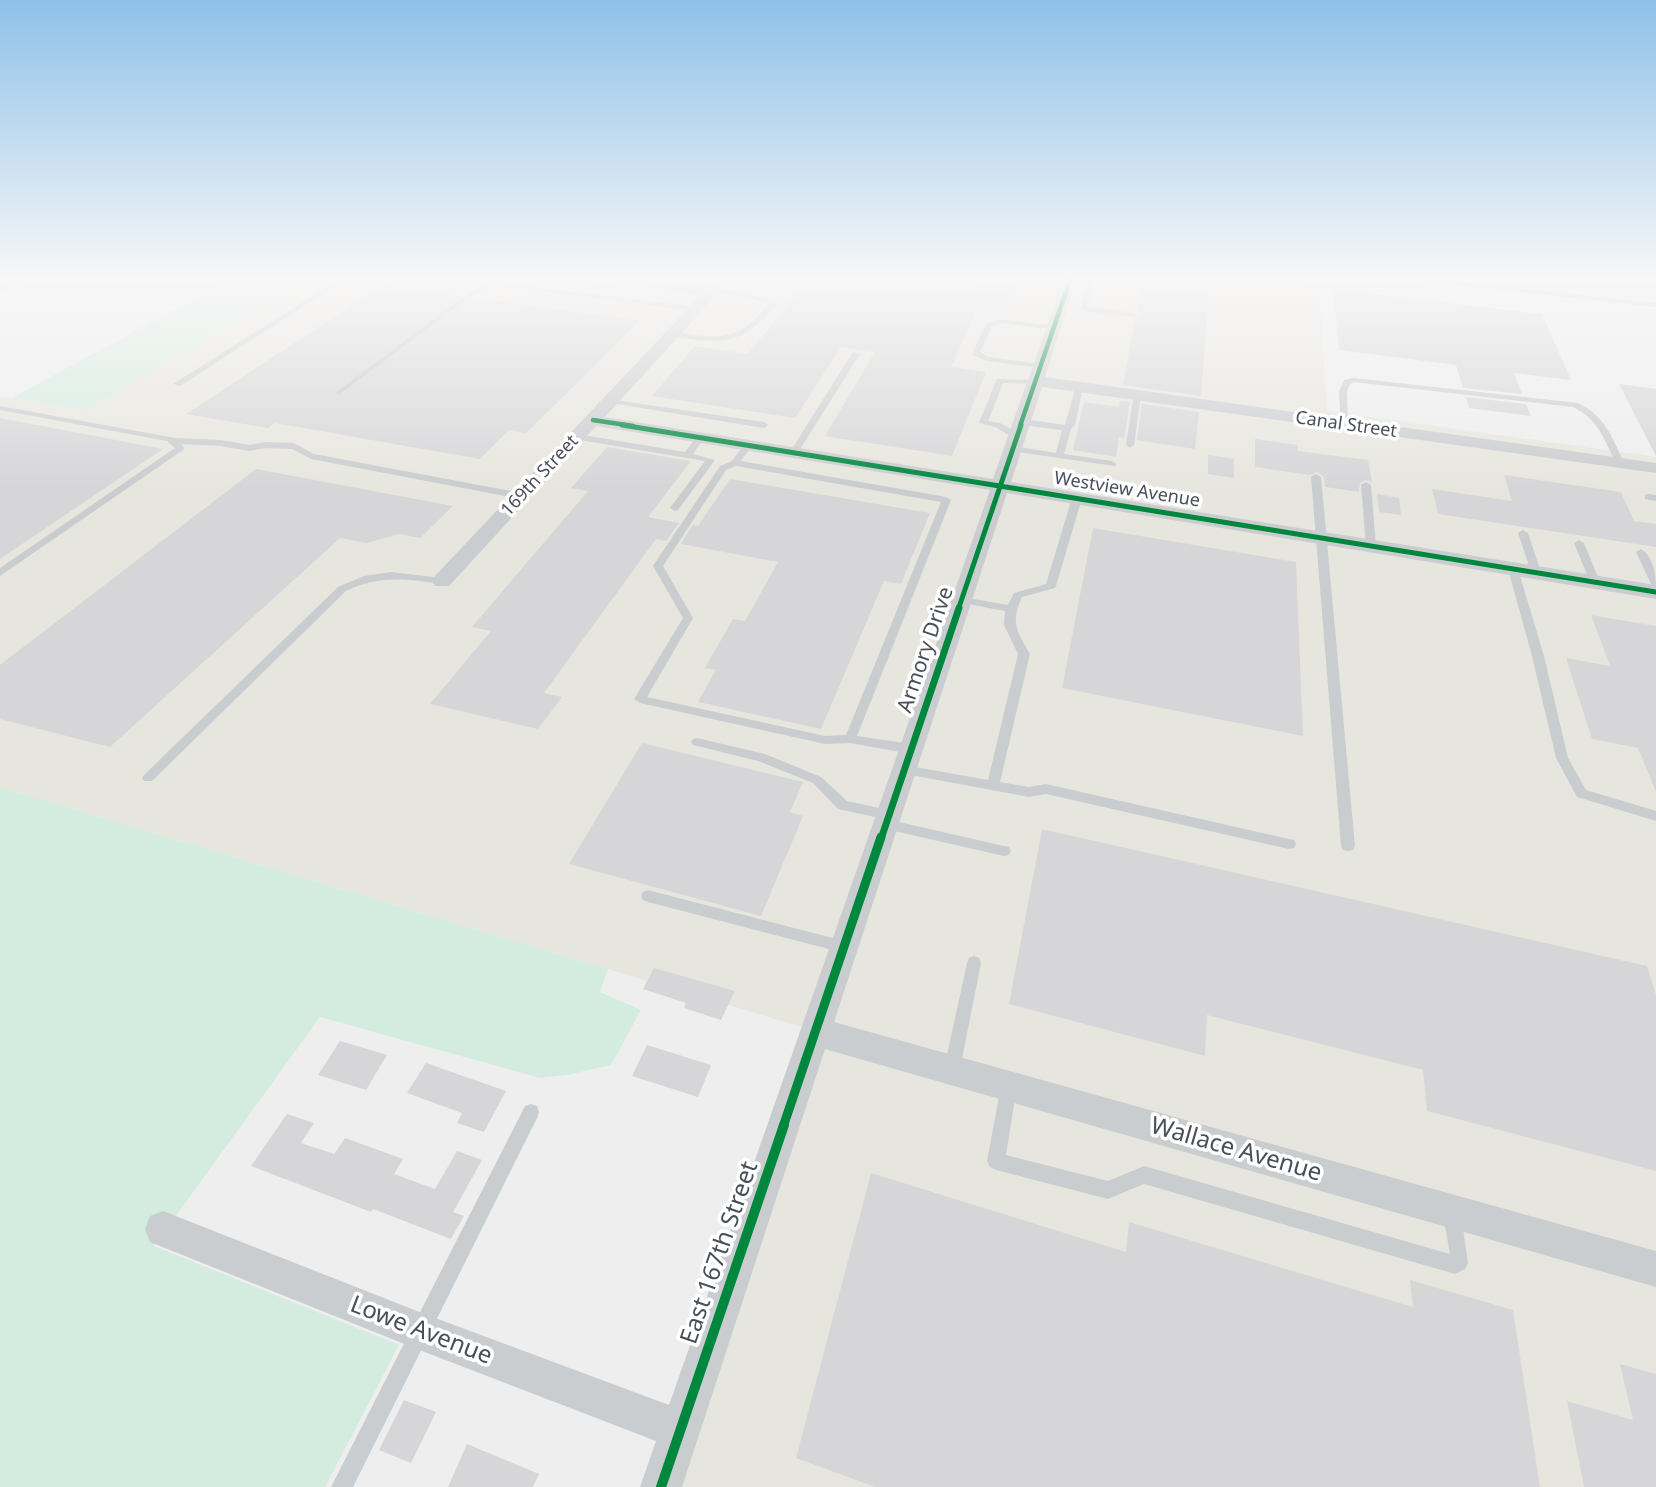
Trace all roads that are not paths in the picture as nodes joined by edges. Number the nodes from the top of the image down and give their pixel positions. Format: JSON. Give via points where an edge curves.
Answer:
{"nodes":[{"id":1,"x":231,"y":349,"type":"edge"},
{"id":2,"x":659,"y":349,"type":"edge"},
{"id":3,"x":978,"y":349,"type":"edge"},
{"id":4,"x":1046,"y":349,"type":"edge"},
{"id":5,"x":856,"y":354,"type":"dead end"},
{"id":6,"x":1037,"y":376,"type":"junction"},
{"id":7,"x":1000,"y":381,"type":"joint"},
{"id":8,"x":177,"y":384,"type":"dead end"},
{"id":9,"x":1079,"y":387,"type":"junction"},
{"id":10,"x":1137,"y":395,"type":"junction"},
{"id":11,"x":611,"y":401,"type":"junction"},
{"id":12,"x":0,"y":408,"type":"edge"},
{"id":13,"x":593,"y":420,"type":"junction"},
{"id":14,"x":764,"y":425,"type":"dead end"},
{"id":15,"x":1344,"y":425,"type":"junction"},
{"id":16,"x":1066,"y":428,"type":"junction"},
{"id":17,"x":1017,"y":436,"type":"junction"},
{"id":18,"x":577,"y":437,"type":"junction"},
{"id":19,"x":701,"y":437,"type":"junction"},
{"id":20,"x":173,"y":442,"type":"junction"},
{"id":21,"x":748,"y":445,"type":"junction"},
{"id":22,"x":1130,"y":445,"type":"dead end"},
{"id":23,"x":794,"y":452,"type":"junction"},
{"id":24,"x":687,"y":456,"type":"junction"},
{"id":25,"x":1059,"y":456,"type":"junction"},
{"id":26,"x":735,"y":463,"type":"junction"},
{"id":27,"x":1620,"y":463,"type":"junction"},
{"id":28,"x":1112,"y":464,"type":"dead end"},
{"id":29,"x":891,"y":468,"type":"junction"},
{"id":30,"x":1656,"y":468,"type":"edge"},
{"id":31,"x":1316,"y":477,"type":"dead end"},
{"id":32,"x":1366,"y":485,"type":"dead end"},
{"id":33,"x":1000,"y":486,"type":"junction"},
{"id":34,"x":881,"y":487,"type":"junction"},
{"id":35,"x":521,"y":496,"type":"junction"},
{"id":36,"x":1077,"y":498,"type":"junction"},
{"id":37,"x":675,"y":508,"type":"dead end"},
{"id":38,"x":1523,"y":534,"type":"dead end"},
{"id":39,"x":1322,"y":538,"type":"junction"},
{"id":40,"x":1579,"y":543,"type":"dead end"},
{"id":41,"x":1371,"y":546,"type":"junction"},
{"id":42,"x":1641,"y":552,"type":"dead end"},
{"id":43,"x":1513,"y":569,"type":"junction"},
{"id":44,"x":1536,"y":572,"type":"junction"},
{"id":45,"x":0,"y":573,"type":"edge"},
{"id":46,"x":442,"y":581,"type":"joint"},
{"id":47,"x":1595,"y":582,"type":"junction"},
{"id":48,"x":1656,"y":584,"type":"edge"},
{"id":49,"x":1656,"y":592,"type":"edge"},
{"id":50,"x":962,"y":600,"type":"junction"},
{"id":51,"x":1011,"y":609,"type":"junction"},
{"id":52,"x":850,"y":738,"type":"junction"},
{"id":53,"x":696,"y":742,"type":"dead end"},
{"id":54,"x":908,"y":760,"type":"junction"},
{"id":55,"x":148,"y":778,"type":"dead end"},
{"id":56,"x":993,"y":786,"type":"junction"},
{"id":57,"x":1656,"y":816,"type":"edge"},
{"id":58,"x":887,"y":820,"type":"junction"},
{"id":59,"x":1289,"y":844,"type":"dead end"},
{"id":60,"x":1348,"y":846,"type":"dead end"},
{"id":61,"x":1004,"y":851,"type":"dead end"},
{"id":62,"x":649,"y":896,"type":"dead end"},
{"id":63,"x":844,"y":947,"type":"junction"},
{"id":64,"x":974,"y":962,"type":"dead end"},
{"id":65,"x":815,"y":1031,"type":"junction"},
{"id":66,"x":951,"y":1070,"type":"junction"},
{"id":67,"x":1009,"y":1086,"type":"junction"},
{"id":68,"x":531,"y":1112,"type":"dead end"},
{"id":69,"x":1451,"y":1211,"type":"junction"},
{"id":70,"x":163,"y":1229,"type":"dead end"},
{"id":71,"x":1656,"y":1269,"type":"edge"},
{"id":72,"x":422,"y":1332,"type":"junction"},
{"id":73,"x":681,"y":1430,"type":"junction"},
{"id":74,"x":342,"y":1487,"type":"edge"},
{"id":75,"x":661,"y":1487,"type":"edge"}],
"edges":[{"from":1,"to":8,"type":"lane"},
{"from":2,"to":11,"type":"street","name":"169th Street"},
{"from":3,"to":6,"type":"lane","via":[[976,353],[986,359]]},
{"from":4,"to":6,"type":"street","name":"Armory Drive"},
{"from":5,"to":23,"type":"lane"},
{"from":6,"to":7,"type":"lane"},
{"from":6,"to":9,"type":"street","name":"Canal Street"},
{"from":6,"to":17,"type":"street","name":"Armory Drive"},
{"from":7,"to":17,"type":"lane","via":[[983,424],[997,425]]},
{"from":9,"to":10,"type":"street","name":"Canal Street"},
{"from":9,"to":16,"type":"lane","via":[[1071,425]]},
{"from":10,"to":15,"type":"street","name":"Canal Street"},
{"from":10,"to":22,"type":"lane"},
{"from":11,"to":13,"type":"street","name":"169th Street"},
{"from":11,"to":14,"type":"lane"},
{"from":12,"to":20,"type":"lane"},
{"from":13,"to":18,"type":"street","name":"169th Street"},
{"from":13,"to":19,"type":"street","name":"Westview Avenue"},
{"from":15,"to":27,"type":"street","name":"Canal Street"},
{"from":15,"to":27,"type":"lane","via":[[1343,392],[1353,380],[1575,405],[1593,413]]},
{"from":16,"to":17,"type":"lane"},
{"from":16,"to":25,"type":"lane"},
{"from":17,"to":25,"type":"lane"},
{"from":17,"to":33,"type":"street","name":"Armory Drive"},
{"from":18,"to":24,"type":"lane"},
{"from":18,"to":35,"type":"street","name":"169th Street"},
{"from":19,"to":21,"type":"street","name":"Westview Avenue"},
{"from":19,"to":24,"type":"lane"},
{"from":20,"to":35,"type":"lane","via":[[294,446],[311,456]]},
{"from":20,"to":45,"type":"lane","via":[[180,448]]},
{"from":21,"to":23,"type":"street","name":"Westview Avenue"},
{"from":21,"to":26,"type":"lane"},
{"from":23,"to":29,"type":"street","name":"Westview Avenue"},
{"from":24,"to":37,"type":"lane","via":[[711,460]]},
{"from":25,"to":28,"type":"lane"},
{"from":26,"to":34,"type":"lane"},
{"from":26,"to":52,"type":"lane","via":[[723,468],[658,566],[688,618],[640,699],[825,740]]},
{"from":27,"to":30,"type":"street","name":"Canal Street"},
{"from":29,"to":33,"type":"street","name":"Westview Avenue"},
{"from":29,"to":34,"type":"lane"},
{"from":31,"to":39,"type":"lane"},
{"from":32,"to":41,"type":"lane"},
{"from":33,"to":36,"type":"street","name":"Westview Avenue"},
{"from":33,"to":50,"type":"street","name":"Armory Drive"},
{"from":34,"to":52,"type":"lane","via":[[946,500]]},
{"from":35,"to":46,"type":"street","name":"169th Street"},
{"from":36,"to":39,"type":"street","name":"Westview Avenue"},
{"from":36,"to":51,"type":"lane","via":[[1051,586],[1018,595]]},
{"from":38,"to":44,"type":"lane"},
{"from":39,"to":41,"type":"street","name":"Westview Avenue"},
{"from":39,"to":60,"type":"lane"},
{"from":40,"to":47,"type":"lane"},
{"from":41,"to":43,"type":"street","name":"Westview Avenue"},
{"from":42,"to":48,"type":"lane"},
{"from":43,"to":44,"type":"street","name":"Westview Avenue"},
{"from":43,"to":57,"type":"lane","via":[[1562,758],[1582,794]]},
{"from":44,"to":47,"type":"street","name":"Westview Avenue"},
{"from":46,"to":55,"type":"lane","via":[[384,574],[342,589]]},
{"from":47,"to":49,"type":"street","name":"Westview Avenue"},
{"from":50,"to":51,"type":"lane"},
{"from":50,"to":54,"type":"street","name":"Armory Drive"},
{"from":51,"to":56,"type":"lane","via":[[1009,625],[1024,654]]},
{"from":52,"to":54,"type":"lane"},
{"from":53,"to":58,"type":"lane","via":[[761,757],[817,780],[843,805]]},
{"from":54,"to":56,"type":"lane"},
{"from":54,"to":58,"type":"street","name":"Armory Drive"},
{"from":56,"to":59,"type":"lane","via":[[1029,792],[1046,789]]},
{"from":58,"to":61,"type":"lane"},
{"from":58,"to":63,"type":"street","name":"Armory Drive"},
{"from":62,"to":63,"type":"lane"},
{"from":63,"to":65,"type":"street","name":"Armory Drive"},
{"from":64,"to":66,"type":"lane"},
{"from":65,"to":66,"type":"street","name":"Wallace Avenue"},
{"from":65,"to":73,"type":"street","name":"East 167th Street"},
{"from":66,"to":67,"type":"street","name":"Wallace Avenue"},
{"from":67,"to":69,"type":"street","name":"Wallace Avenue"},
{"from":67,"to":69,"type":"lane","via":[[996,1161],[1108,1190],[1144,1175],[1455,1265],[1460,1263]]},
{"from":68,"to":72,"type":"lane"},
{"from":69,"to":71,"type":"street","name":"Wallace Avenue"},
{"from":70,"to":72,"type":"street","name":"Lowe Avenue"},
{"from":72,"to":73,"type":"street","name":"Lowe Avenue"},
{"from":72,"to":74,"type":"lane"},
{"from":73,"to":75,"type":"street","name":"East 167th Street"}]}
